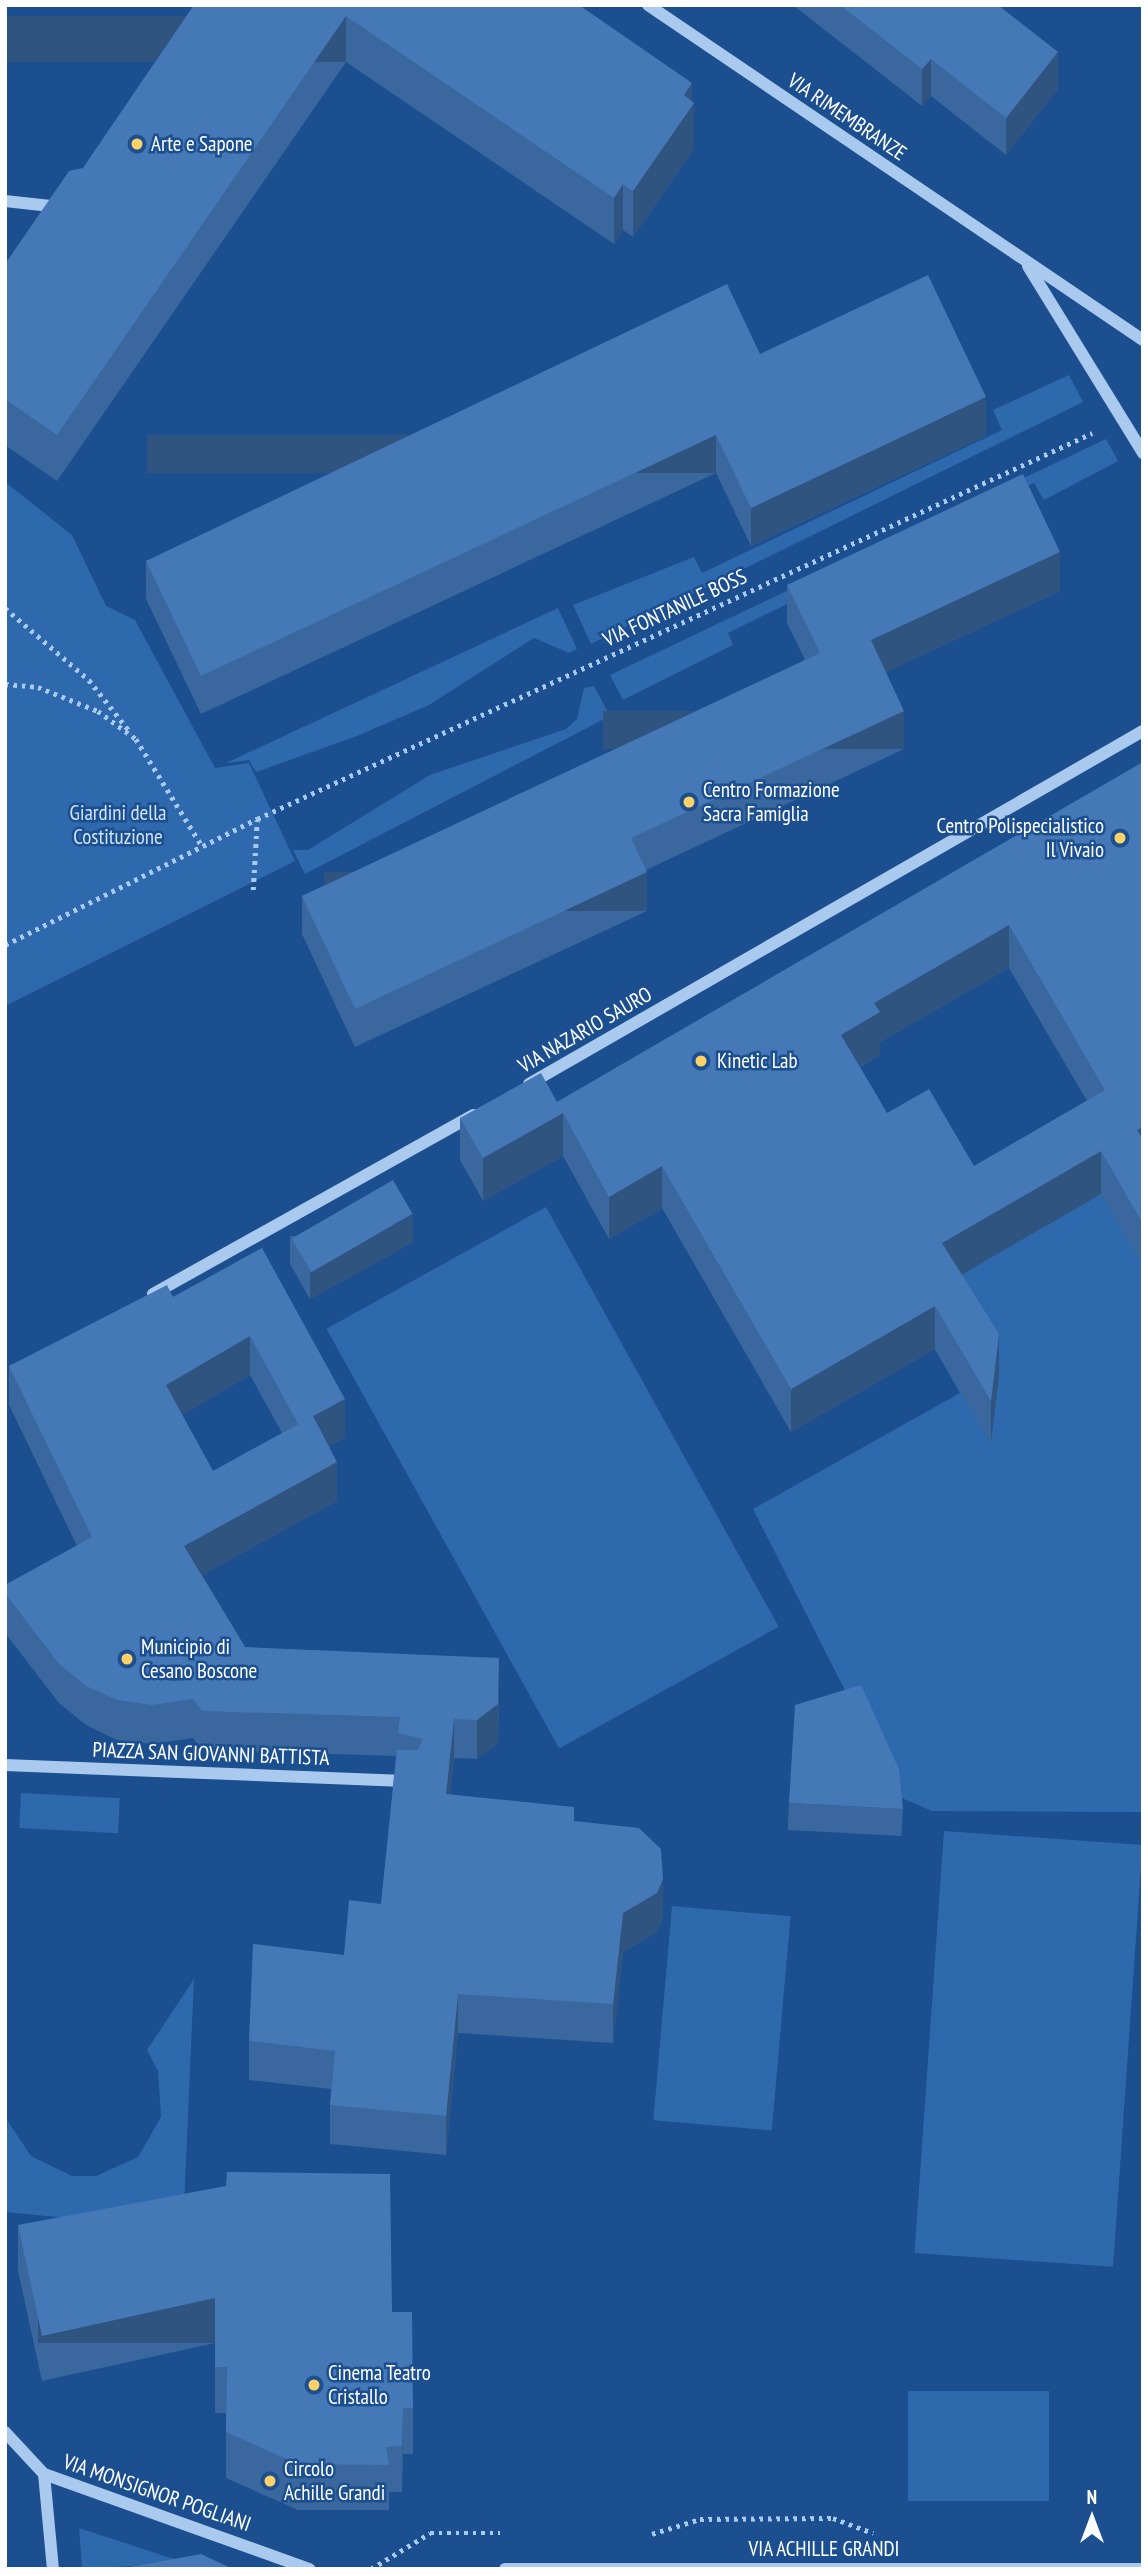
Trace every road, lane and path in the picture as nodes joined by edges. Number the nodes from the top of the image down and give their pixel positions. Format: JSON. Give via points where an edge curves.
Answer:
{"nodes":[{"id":1,"x":648,"y":5,"type":"edge"},
{"id":2,"x":5,"y":201,"type":"edge"},
{"id":3,"x":76,"y":209,"type":"edge"},
{"id":4,"x":1024,"y":260,"type":"junction"},
{"id":5,"x":1143,"y":340,"type":"edge"},
{"id":6,"x":1106,"y":426,"type":"dead end"},
{"id":7,"x":1143,"y":453,"type":"edge"},
{"id":8,"x":5,"y":608,"type":"edge"},
{"id":9,"x":5,"y":684,"type":"edge"},
{"id":10,"x":1143,"y":730,"type":"edge"},
{"id":11,"x":136,"y":739,"type":"junction"},
{"id":12,"x":257,"y":819,"type":"junction"},
{"id":13,"x":202,"y":846,"type":"junction"},
{"id":14,"x":253,"y":890,"type":"dead end"},
{"id":15,"x":5,"y":945,"type":"edge"},
{"id":16,"x":519,"y":1090,"type":"edge"},
{"id":17,"x":483,"y":1110,"type":"edge"},
{"id":18,"x":137,"y":1302,"type":"edge"},
{"id":19,"x":5,"y":1765,"type":"edge"},
{"id":20,"x":415,"y":1782,"type":"edge"},
{"id":21,"x":5,"y":2432,"type":"edge"},
{"id":22,"x":44,"y":2474,"type":"junction"},
{"id":23,"x":52,"y":2569,"type":"edge"},
{"id":24,"x":309,"y":2569,"type":"edge"},
{"id":25,"x":505,"y":2569,"type":"edge"},
{"id":26,"x":1143,"y":2569,"type":"edge"}],
"edges":[{"from":1,"to":4,"type":"street","name":"VIA RIMEMBRANZE"},
{"from":2,"to":3,"type":"street"},
{"from":4,"to":5,"type":"street","name":"VIA RIMEMBRANZE"},
{"from":4,"to":7,"type":"street","name":"VIA RIMEMBRANZE"},
{"from":6,"to":12,"type":"path","name":"VIA FONTANILE BOSS"},
{"from":8,"to":11,"type":"path","via":[[89,680]]},
{"from":9,"to":11,"type":"path","via":[[38,687],[98,711]]},
{"from":10,"to":16,"type":"street","name":"VIA NAZARIO SAURO"},
{"from":11,"to":13,"type":"path"},
{"from":12,"to":13,"type":"path","name":"VIA FONTANILE BOSS"},
{"from":12,"to":14,"type":"path"},
{"from":13,"to":15,"type":"path","name":"VIA FONTANILE BOSS"},
{"from":17,"to":18,"type":"street"},
{"from":19,"to":20,"type":"street","name":"PIAZZA SAN GIOVANNI BATTISTA"},
{"from":21,"to":22,"type":"street","name":"VIA MONSIGNOR POGLIANI"},
{"from":22,"to":23,"type":"street"},
{"from":22,"to":24,"type":"street","name":"VIA MONSIGNOR POGLIANI"},
{"from":25,"to":26,"type":"street","name":"VIA ACHILLE GRANDI"}]}
